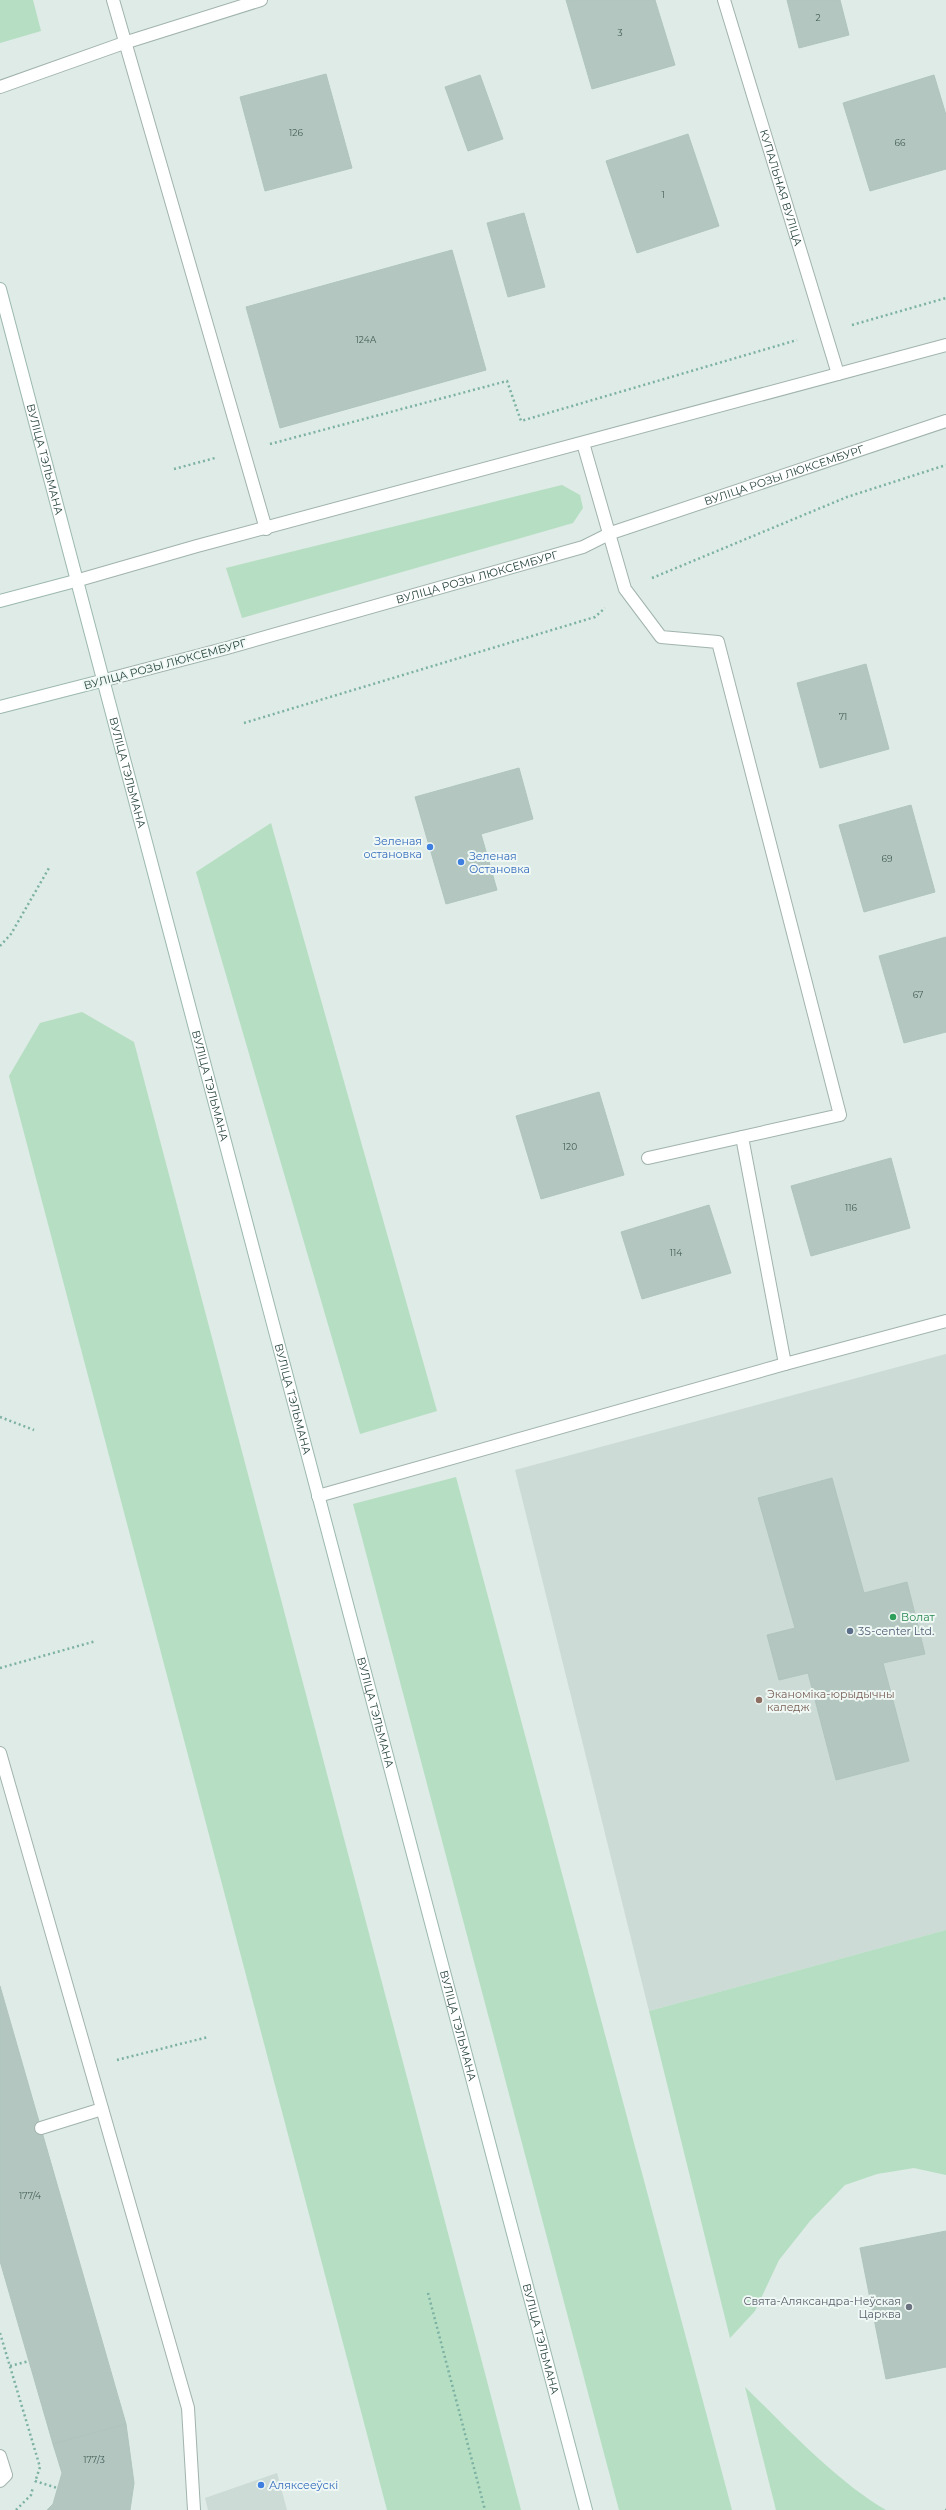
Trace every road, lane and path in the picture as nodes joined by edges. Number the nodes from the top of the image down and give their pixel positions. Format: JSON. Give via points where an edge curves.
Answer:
{"nodes":[{"id":1,"x":113,"y":0,"type":"edge"},
{"id":2,"x":261,"y":0,"type":"edge"},
{"id":3,"x":724,"y":0,"type":"edge"},
{"id":4,"x":124,"y":43,"type":"junction"},
{"id":5,"x":0,"y":87,"type":"edge"},
{"id":6,"x":0,"y":289,"type":"edge"},
{"id":7,"x":946,"y":298,"type":"edge"},
{"id":8,"x":824,"y":332,"type":"junction"},
{"id":9,"x":946,"y":345,"type":"edge"},
{"id":10,"x":838,"y":374,"type":"junction"},
{"id":11,"x":946,"y":421,"type":"edge"},
{"id":12,"x":583,"y":443,"type":"junction"},
{"id":13,"x":243,"y":451,"type":"junction"},
{"id":14,"x":174,"y":469,"type":"dead end"},
{"id":15,"x":266,"y":529,"type":"junction"},
{"id":16,"x":611,"y":533,"type":"junction"},
{"id":17,"x":79,"y":580,"type":"junction"},
{"id":18,"x":0,"y":601,"type":"edge"},
{"id":19,"x":105,"y":680,"type":"junction"},
{"id":20,"x":0,"y":707,"type":"edge"},
{"id":21,"x":49,"y":868,"type":"dead end"},
{"id":22,"x":0,"y":946,"type":"edge"},
{"id":23,"x":742,"y":1137,"type":"junction"},
{"id":24,"x":648,"y":1158,"type":"dead end"},
{"id":25,"x":946,"y":1321,"type":"edge"},
{"id":26,"x":785,"y":1364,"type":"junction"},
{"id":27,"x":0,"y":1417,"type":"edge"},
{"id":28,"x":34,"y":1430,"type":"dead end"},
{"id":29,"x":318,"y":1496,"type":"junction"},
{"id":30,"x":96,"y":1641,"type":"dead end"},
{"id":31,"x":0,"y":1668,"type":"edge"},
{"id":32,"x":0,"y":1753,"type":"edge"},
{"id":33,"x":208,"y":2037,"type":"dead end"},
{"id":34,"x":90,"y":2066,"type":"junction"},
{"id":35,"x":102,"y":2109,"type":"junction"},
{"id":36,"x":41,"y":2128,"type":"dead end"},
{"id":37,"x":428,"y":2293,"type":"dead end"},
{"id":38,"x":0,"y":2333,"type":"edge"},
{"id":39,"x":29,"y":2361,"type":"dead end"},
{"id":40,"x":10,"y":2366,"type":"junction"},
{"id":41,"x":0,"y":2456,"type":"edge"},
{"id":42,"x":0,"y":2481,"type":"edge"},
{"id":43,"x":35,"y":2481,"type":"junction"},
{"id":44,"x":57,"y":2488,"type":"dead end"},
{"id":45,"x":16,"y":2510,"type":"edge"},
{"id":46,"x":194,"y":2510,"type":"edge"},
{"id":47,"x":485,"y":2510,"type":"edge"},
{"id":48,"x":586,"y":2510,"type":"edge"}],
"edges":[{"from":1,"to":4,"type":"main road"},
{"from":2,"to":4,"type":"main road"},
{"from":3,"to":8,"type":"main road","name":"КУПАЛЬНАЯ ВУЛІЦА"},
{"from":4,"to":5,"type":"main road"},
{"from":4,"to":13,"type":"main road"},
{"from":6,"to":17,"type":"main road","name":"ВУЛІЦА ТЭЛЬМАНА"},
{"from":7,"to":8,"type":"path"},
{"from":8,"to":10,"type":"main road","name":"КУПАЛЬНАЯ ВУЛІЦА"},
{"from":8,"to":13,"type":"path","via":[[521,421],[507,381]]},
{"from":9,"to":10,"type":"main road"},
{"from":10,"to":12,"type":"main road"},
{"from":11,"to":16,"type":"main road","name":"ВУЛІЦА РОЗЫ ЛЮКСЕМБУРГ"},
{"from":12,"to":15,"type":"main road"},
{"from":12,"to":16,"type":"main road"},
{"from":13,"to":14,"type":"path"},
{"from":13,"to":15,"type":"main road"},
{"from":15,"to":17,"type":"main road"},
{"from":16,"to":19,"type":"main road","name":"ВУЛІЦА РОЗЫ ЛЮКСЕМБУРГ","via":[[583,547]]},
{"from":16,"to":23,"type":"main road","via":[[625,589],[661,637],[718,642],[840,1115]]},
{"from":17,"to":18,"type":"main road"},
{"from":17,"to":19,"type":"main road","name":"ВУЛІЦА ТЭЛЬМАНА"},
{"from":19,"to":20,"type":"main road","name":"ВУЛІЦА РОЗЫ ЛЮКСЕМБУРГ"},
{"from":19,"to":29,"type":"main road","name":"ВУЛІЦА ТЭЛЬМАНА"},
{"from":21,"to":22,"type":"path","via":[[11,934]]},
{"from":23,"to":24,"type":"main road"},
{"from":23,"to":26,"type":"main road"},
{"from":25,"to":26,"type":"main road"},
{"from":26,"to":29,"type":"main road"},
{"from":27,"to":28,"type":"path"},
{"from":29,"to":48,"type":"main road","name":"ВУЛІЦА ТЭЛЬМАНА"},
{"from":30,"to":31,"type":"path"},
{"from":32,"to":34,"type":"main road"},
{"from":33,"to":34,"type":"path"},
{"from":34,"to":35,"type":"main road"},
{"from":35,"to":36,"type":"main road"},
{"from":35,"to":46,"type":"main road","via":[[188,2408]]},
{"from":37,"to":47,"type":"path"},
{"from":38,"to":40,"type":"path"},
{"from":39,"to":40,"type":"path"},
{"from":40,"to":43,"type":"path","via":[[40,2467]]},
{"from":41,"to":42,"type":"main road","via":[[6,2475]]},
{"from":43,"to":44,"type":"path"},
{"from":43,"to":45,"type":"path","via":[[31,2496]]}]}
